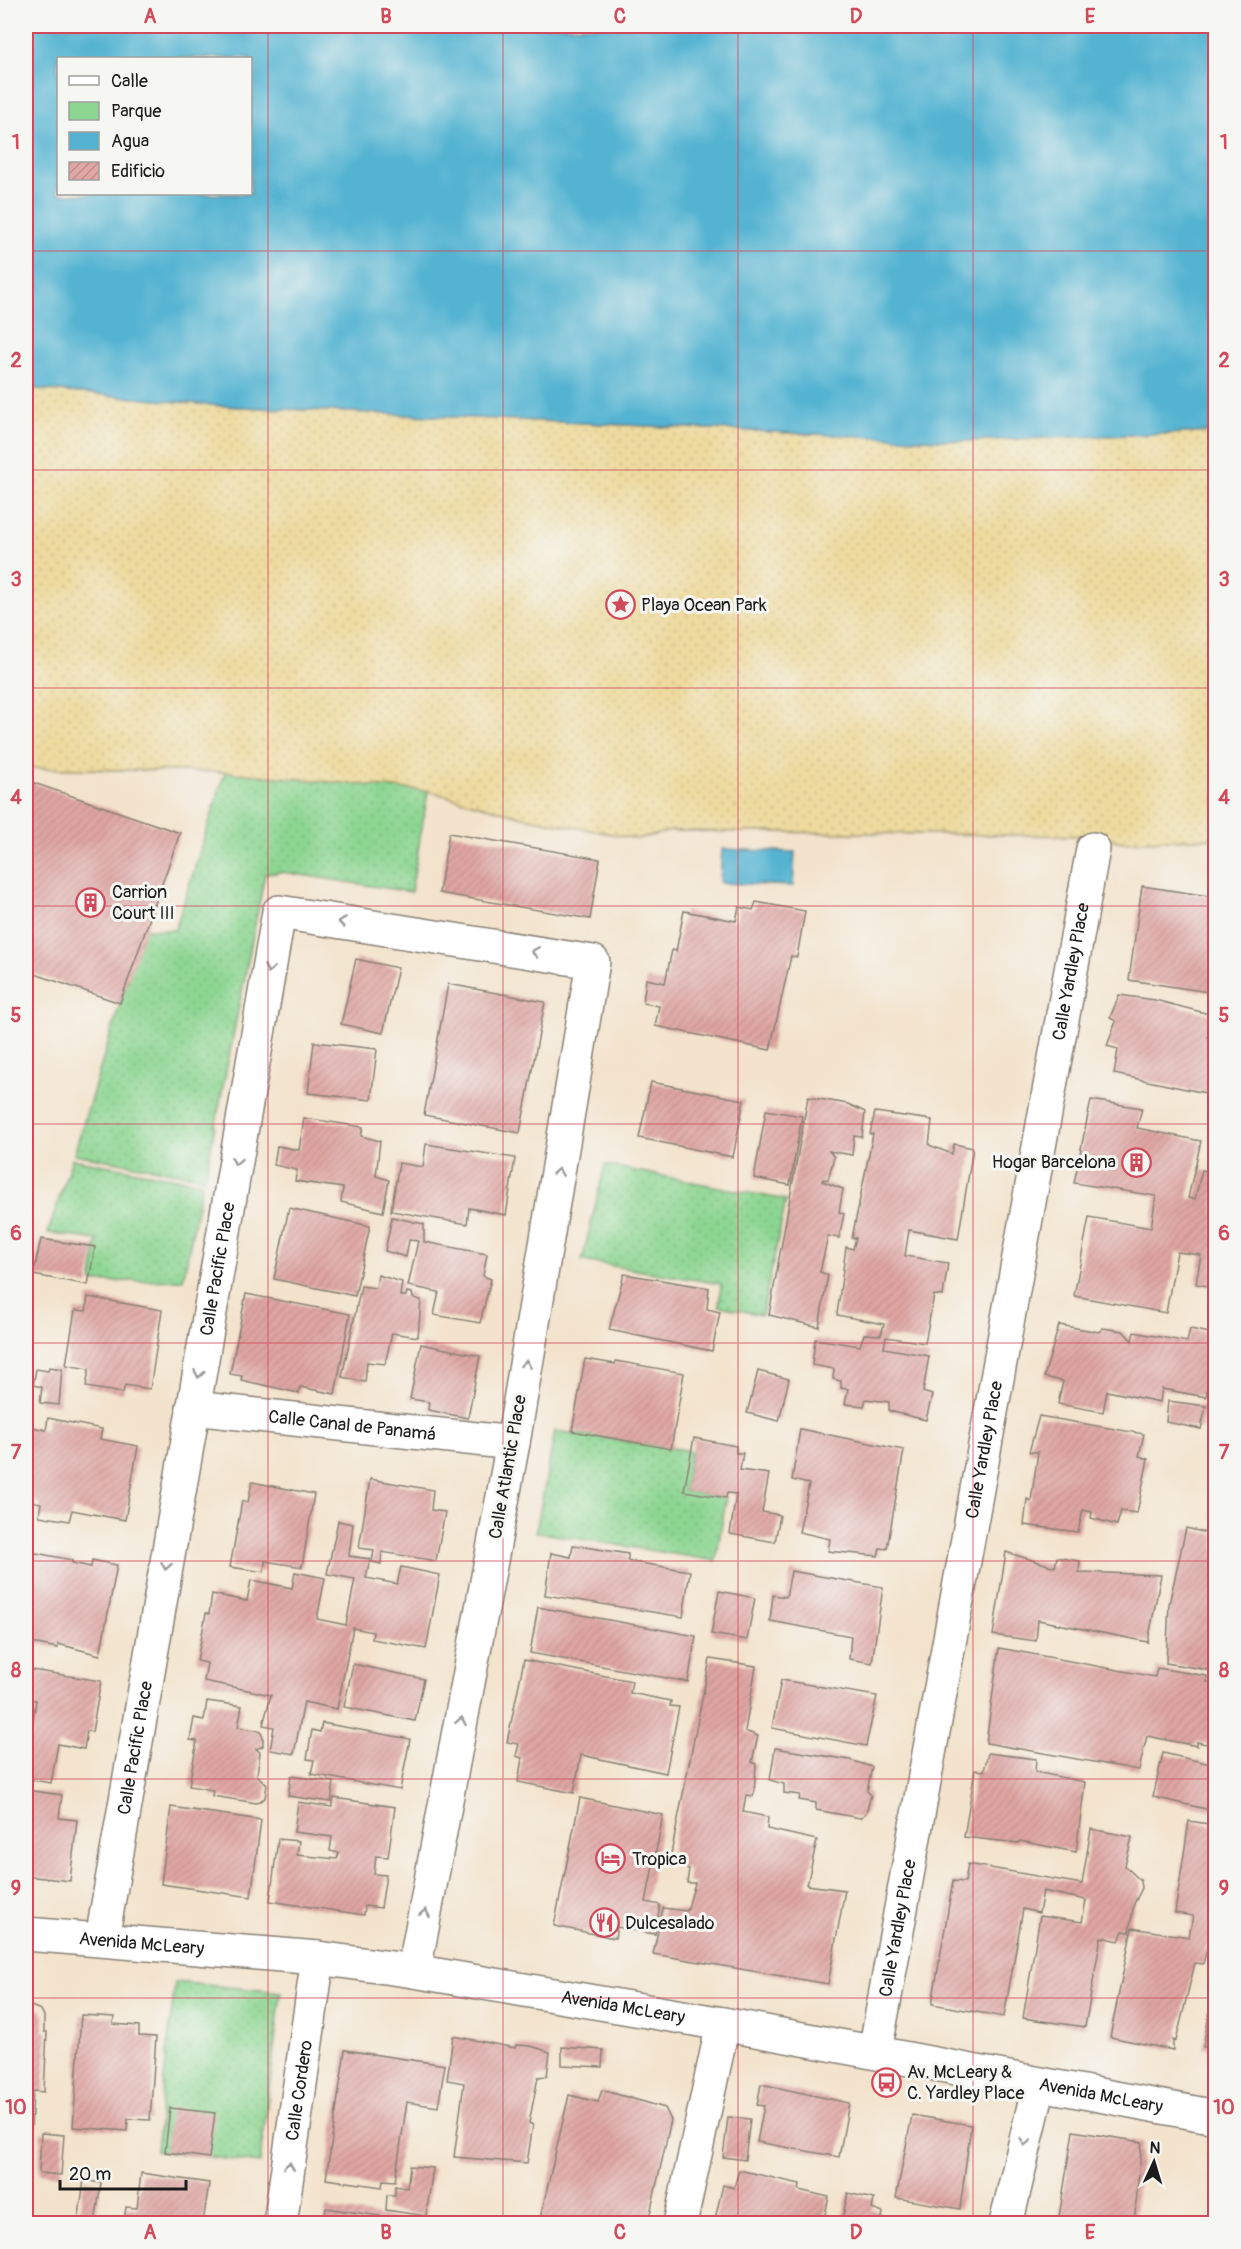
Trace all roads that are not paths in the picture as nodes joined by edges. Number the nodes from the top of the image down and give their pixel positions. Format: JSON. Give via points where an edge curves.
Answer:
{"nodes":[{"id":1,"x":1093,"y":849,"type":"dead end"},
{"id":2,"x":593,"y":962,"type":"joint"},
{"id":3,"x":193,"y":1408,"type":"junction"},
{"id":4,"x":513,"y":1443,"type":"junction"},
{"id":5,"x":26,"y":1934,"type":"edge"},
{"id":6,"x":102,"y":1939,"type":"junction"},
{"id":7,"x":318,"y":1958,"type":"junction"},
{"id":8,"x":414,"y":1971,"type":"junction"},
{"id":9,"x":723,"y":2024,"type":"junction"},
{"id":10,"x":874,"y":2052,"type":"junction"},
{"id":11,"x":1039,"y":2085,"type":"junction"},
{"id":12,"x":1215,"y":2117,"type":"edge"},
{"id":13,"x":280,"y":2223,"type":"edge"},
{"id":14,"x":680,"y":2223,"type":"edge"},
{"id":15,"x":1005,"y":2223,"type":"edge"}],
"edges":[{"from":1,"to":10,"type":"street","name":"Calle Yardley Place"},
{"from":2,"to":3,"type":"street","name":"Calle Pacific Place","one_way":true,"via":[[279,912]]},
{"from":4,"to":2,"type":"street","name":"Calle Atlantic Place","one_way":true},
{"from":3,"to":4,"type":"street","name":"Calle Canal de Panamá"},
{"from":3,"to":6,"type":"street","name":"Calle Pacific Place","one_way":true},
{"from":8,"to":4,"type":"street","name":"Calle Atlantic Place","one_way":true},
{"from":5,"to":6,"type":"street","name":"Avenida McLeary"},
{"from":6,"to":7,"type":"street","name":"Avenida McLeary"},
{"from":7,"to":8,"type":"street","name":"Avenida McLeary"},
{"from":13,"to":7,"type":"street","name":"Calle Cordero","one_way":true},
{"from":8,"to":9,"type":"street","name":"Avenida McLeary"},
{"from":9,"to":10,"type":"street","name":"Avenida McLeary"},
{"from":9,"to":14,"type":"street"},
{"from":10,"to":11,"type":"street","name":"Avenida McLeary"},
{"from":11,"to":12,"type":"street","name":"Avenida McLeary"},
{"from":11,"to":15,"type":"street","one_way":true}]}
